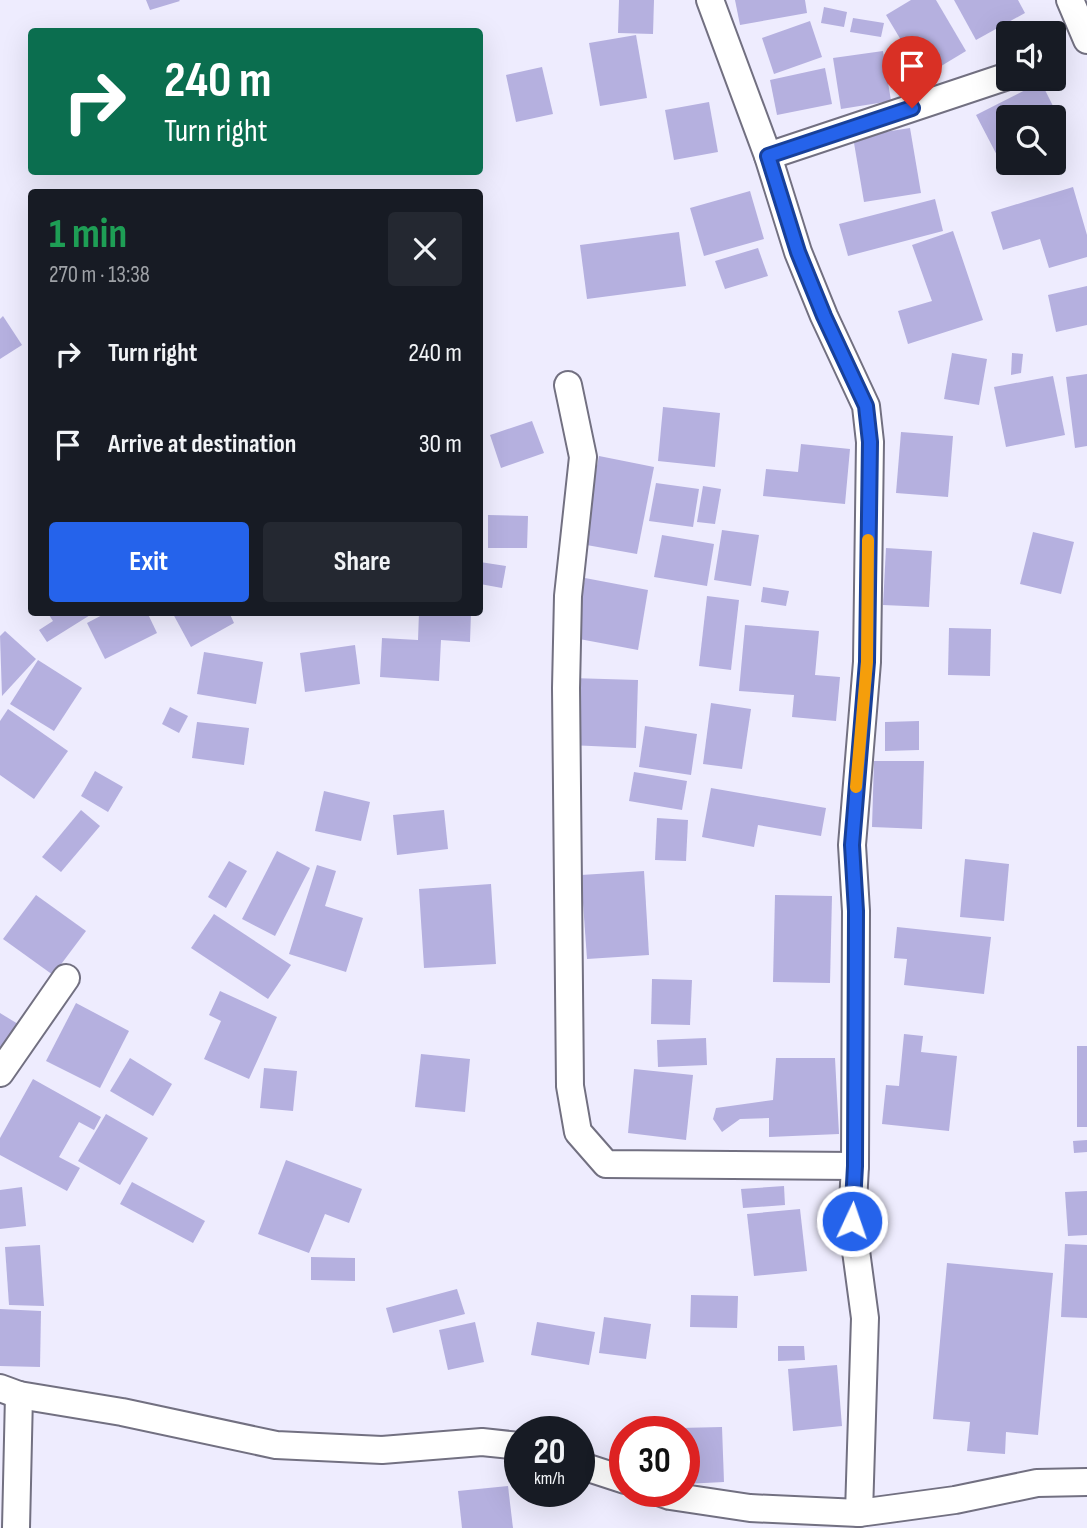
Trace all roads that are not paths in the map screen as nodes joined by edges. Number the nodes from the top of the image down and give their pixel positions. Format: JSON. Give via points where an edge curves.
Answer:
{"nodes":[{"id":1,"x":710,"y":0,"type":"edge"},
{"id":2,"x":1070,"y":0,"type":"edge"},
{"id":3,"x":1087,"y":40,"type":"edge"},
{"id":4,"x":996,"y":80,"type":"edge"},
{"id":5,"x":768,"y":156,"type":"junction"},
{"id":6,"x":568,"y":385,"type":"dead end"},
{"id":7,"x":66,"y":978,"type":"dead end"},
{"id":8,"x":0,"y":1073,"type":"edge"},
{"id":9,"x":855,"y":1166,"type":"junction"},
{"id":10,"x":10,"y":1392,"type":"edge"},
{"id":11,"x":504,"y":1444,"type":"edge"},
{"id":12,"x":1087,"y":1482,"type":"edge"},
{"id":13,"x":700,"y":1500,"type":"edge"},
{"id":14,"x":859,"y":1513,"type":"junction"},
{"id":15,"x":16,"y":1528,"type":"edge"}],
"edges":[{"from":1,"to":5,"type":"street"},
{"from":2,"to":3,"type":"street"},
{"from":4,"to":5,"type":"street"},
{"from":5,"to":9,"type":"street","via":[[798,252],[866,406],[870,442],[867,662],[852,845]]},
{"from":6,"to":9,"type":"street","via":[[583,457],[568,596],[566,688],[570,1086],[578,1132],[606,1164]]},
{"from":7,"to":8,"type":"street"},
{"from":9,"to":14,"type":"street","via":[[852,1221],[865,1318]]},
{"from":10,"to":11,"type":"street","via":[[276,1445],[382,1450]]},
{"from":10,"to":15,"type":"street"},
{"from":12,"to":14,"type":"street","via":[[1037,1482],[956,1500]]},
{"from":13,"to":14,"type":"street","via":[[750,1508]]}]}
